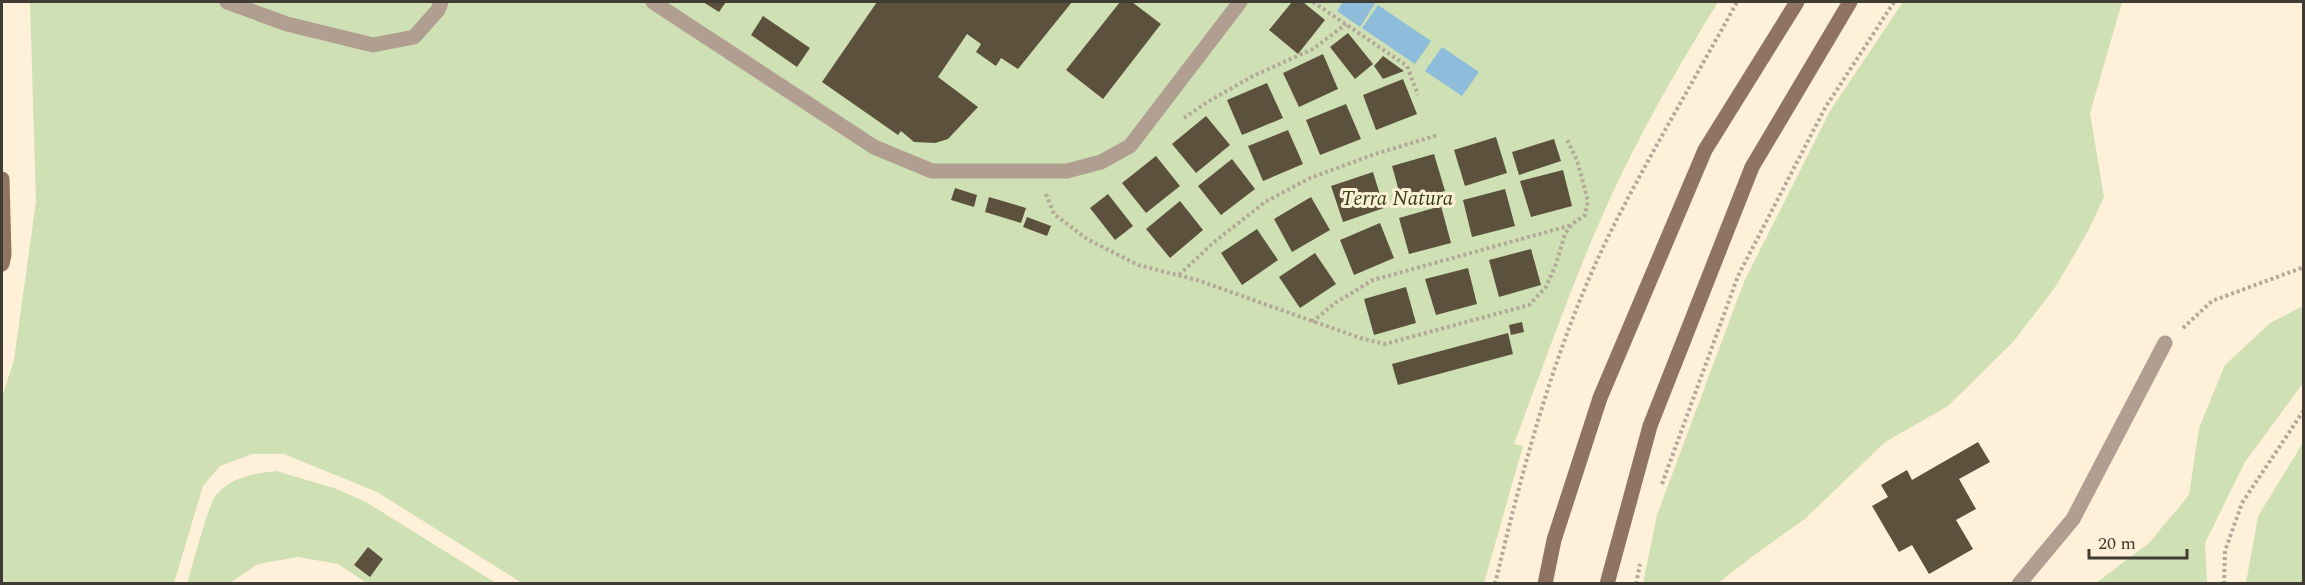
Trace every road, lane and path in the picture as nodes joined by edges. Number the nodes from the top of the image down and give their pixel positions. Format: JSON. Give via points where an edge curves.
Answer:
{"nodes":[{"id":1,"x":227,"y":2,"type":"edge"},
{"id":2,"x":441,"y":2,"type":"edge"},
{"id":3,"x":653,"y":2,"type":"edge"},
{"id":4,"x":1240,"y":2,"type":"edge"},
{"id":5,"x":1312,"y":2,"type":"edge"},
{"id":6,"x":1737,"y":2,"type":"edge"},
{"id":7,"x":1797,"y":2,"type":"edge"},
{"id":8,"x":1850,"y":2,"type":"edge"},
{"id":9,"x":1894,"y":2,"type":"edge"},
{"id":10,"x":1346,"y":24,"type":"junction"},
{"id":11,"x":1418,"y":95,"type":"dead end"},
{"id":12,"x":1181,"y":120,"type":"dead end"},
{"id":13,"x":1438,"y":135,"type":"dead end"},
{"id":14,"x":1567,"y":140,"type":"dead end"},
{"id":15,"x":1048,"y":171,"type":"junction"},
{"id":16,"x":2,"y":179,"type":"edge"},
{"id":17,"x":1572,"y":224,"type":"junction"},
{"id":18,"x":2,"y":264,"type":"edge"},
{"id":19,"x":2304,"y":267,"type":"edge"},
{"id":20,"x":1179,"y":276,"type":"junction"},
{"id":21,"x":1312,"y":322,"type":"junction"},
{"id":22,"x":2165,"y":343,"type":"joint"},
{"id":23,"x":2304,"y":410,"type":"edge"},
{"id":24,"x":1660,"y":489,"type":"dead end"},
{"id":25,"x":1640,"y":563,"type":"dead end"},
{"id":26,"x":1495,"y":584,"type":"edge"},
{"id":27,"x":1545,"y":584,"type":"edge"},
{"id":28,"x":1607,"y":584,"type":"edge"},
{"id":29,"x":1636,"y":584,"type":"edge"},
{"id":30,"x":2019,"y":584,"type":"edge"},
{"id":31,"x":2224,"y":584,"type":"edge"}],
"edges":[{"from":1,"to":2,"type":"lane","via":[[287,24],[373,45],[414,37]]},
{"from":3,"to":15,"type":"lane","via":[[874,147],[932,171]]},
{"from":4,"to":15,"type":"lane","via":[[1130,146],[1101,162],[1067,171]]},
{"from":5,"to":10,"type":"path"},
{"from":6,"to":26,"type":"path","via":[[1612,230],[1581,298],[1550,379]]},
{"from":7,"to":27,"type":"main road","via":[[1701,161],[1600,398],[1554,540]]},
{"from":8,"to":28,"type":"main road","via":[[1752,167],[1650,426]]},
{"from":9,"to":24,"type":"path","via":[[1825,108],[1738,276]]},
{"from":10,"to":11,"type":"path","via":[[1407,66]]},
{"from":10,"to":12,"type":"path","via":[[1313,48],[1252,76]]},
{"from":13,"to":20,"type":"path","via":[[1310,178],[1265,202]]},
{"from":14,"to":17,"type":"path","via":[[1588,201],[1585,215]]},
{"from":15,"to":20,"type":"path","via":[[1046,194],[1054,214],[1087,239],[1138,265]]},
{"from":16,"to":18,"type":"main road"},
{"from":17,"to":21,"type":"path","via":[[1373,280]]},
{"from":17,"to":21,"type":"path","via":[[1546,287],[1529,305],[1385,344]]},
{"from":19,"to":22,"type":"path","via":[[2212,301]]},
{"from":20,"to":21,"type":"path"},
{"from":22,"to":30,"type":"lane","via":[[2073,519]]},
{"from":23,"to":31,"type":"path","via":[[2242,503],[2225,551]]},
{"from":25,"to":29,"type":"path"}]}
